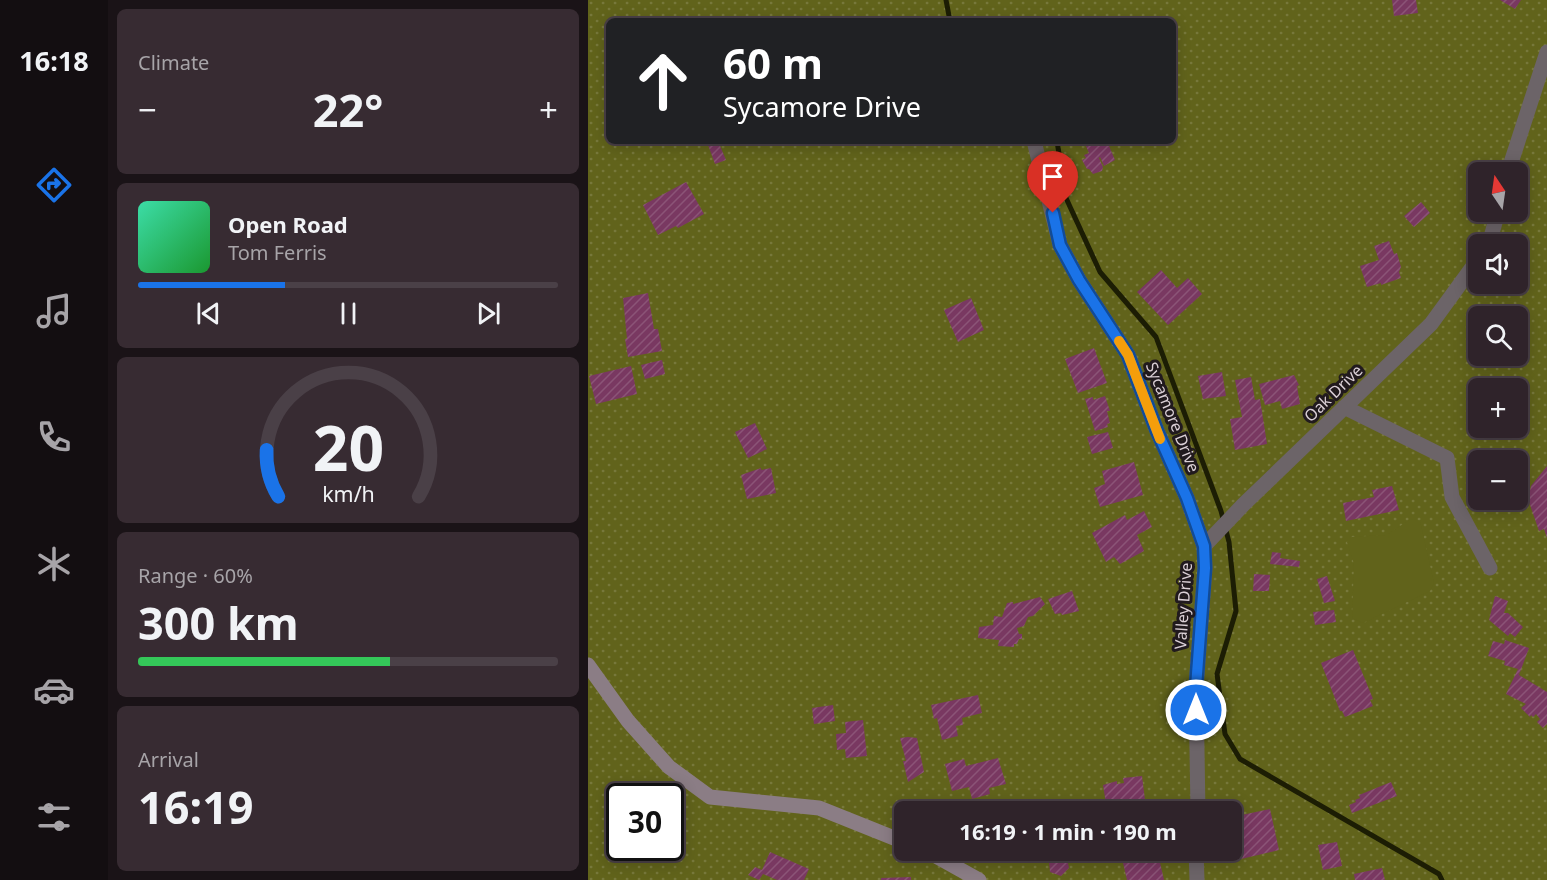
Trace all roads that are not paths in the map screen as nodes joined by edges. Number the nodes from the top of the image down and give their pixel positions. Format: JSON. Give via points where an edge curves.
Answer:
{"nodes":[{"id":1,"x":1547,"y":52,"type":"edge"},
{"id":2,"x":1036,"y":144,"type":"edge"},
{"id":3,"x":1511,"y":162,"type":"edge"},
{"id":4,"x":1468,"y":273,"type":"edge"},
{"id":5,"x":1344,"y":407,"type":"junction"},
{"id":6,"x":1209,"y":540,"type":"junction"},
{"id":7,"x":1490,"y":568,"type":"dead end"},
{"id":8,"x":588,"y":665,"type":"edge"},
{"id":9,"x":1198,"y":801,"type":"edge"},
{"id":10,"x":894,"y":838,"type":"edge"},
{"id":11,"x":945,"y":861,"type":"edge"},
{"id":12,"x":1196,"y":861,"type":"edge"},
{"id":13,"x":979,"y":880,"type":"edge"},
{"id":14,"x":1197,"y":880,"type":"edge"}],
"edges":[{"from":1,"to":3,"type":"street"},
{"from":2,"to":6,"type":"street","name":"Sycamore Drive","via":[[1060,245],[1128,355],[1157,431]]},
{"from":4,"to":5,"type":"street","name":"Oak Drive","via":[[1431,324]]},
{"from":5,"to":6,"type":"street","name":"Oak Drive"},
{"from":5,"to":7,"type":"street","via":[[1447,458],[1452,497]]},
{"from":6,"to":9,"type":"street","name":"Valley Drive","via":[[1196,687]]},
{"from":8,"to":10,"type":"main road","via":[[628,721],[669,767],[710,797],[819,808]]},
{"from":11,"to":13,"type":"main road"},
{"from":12,"to":14,"type":"street"}]}
